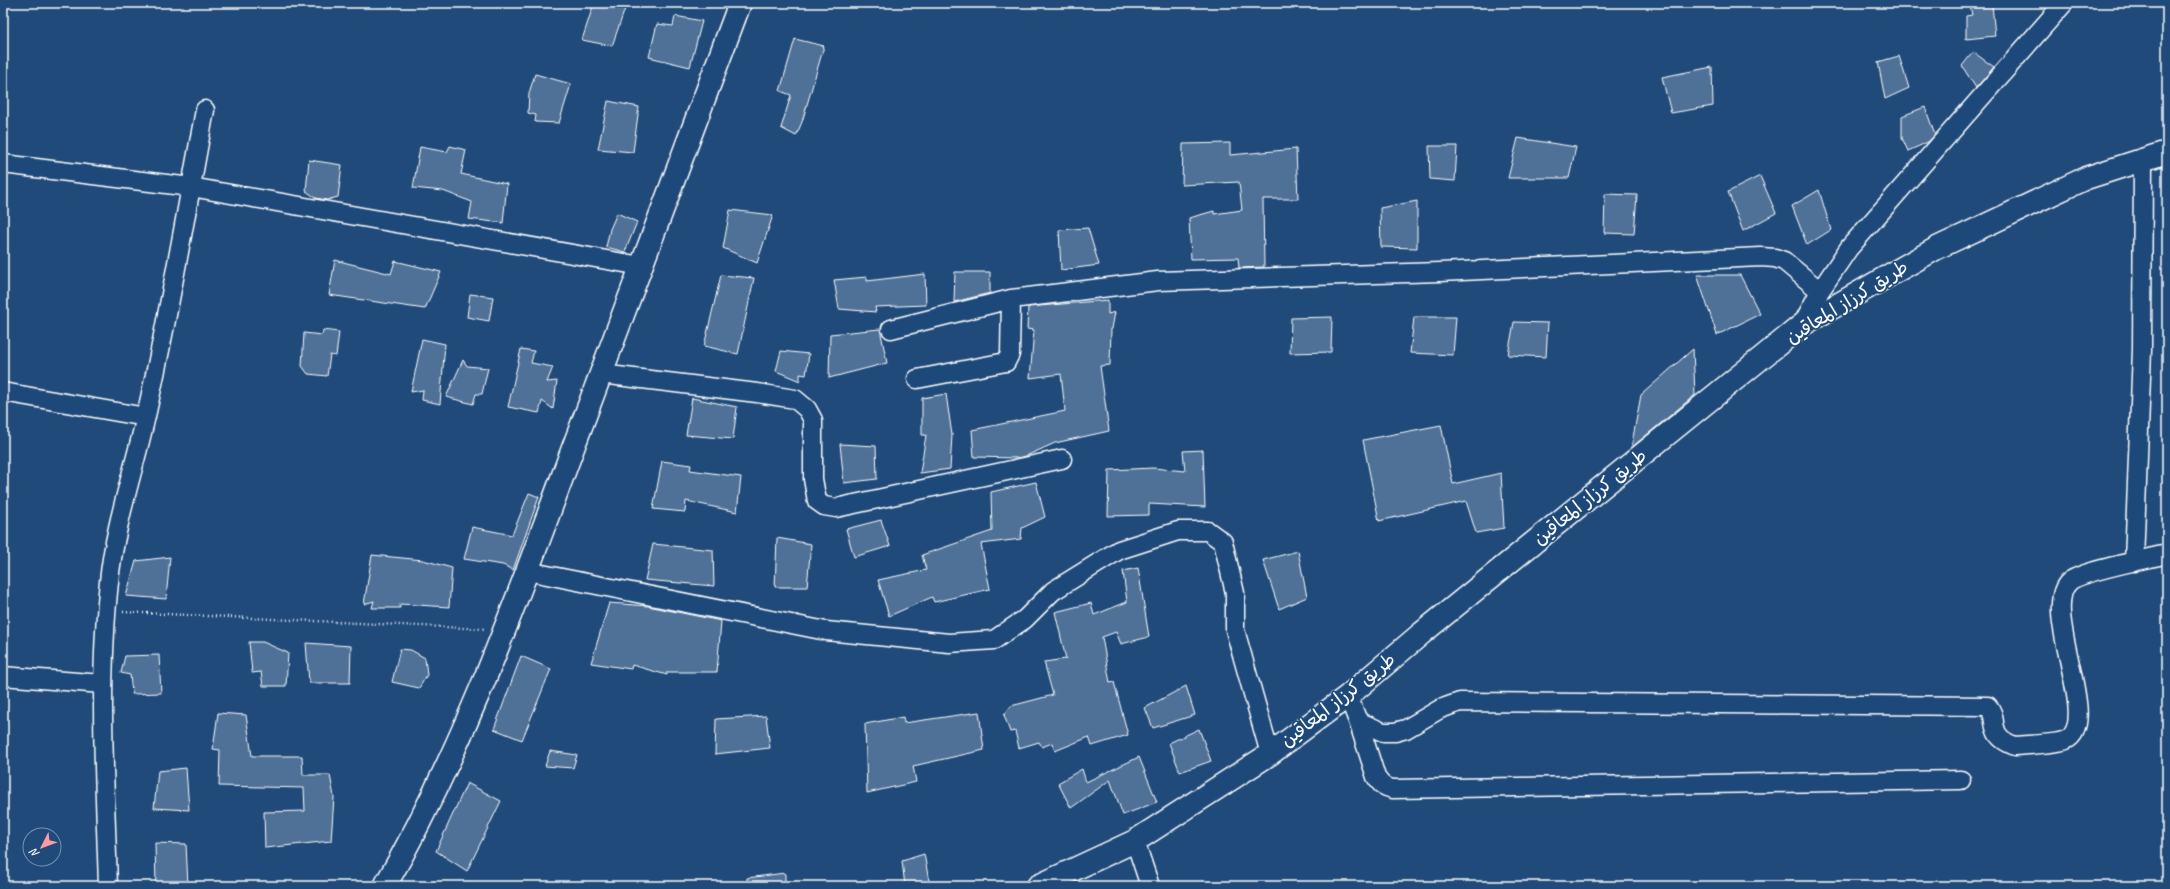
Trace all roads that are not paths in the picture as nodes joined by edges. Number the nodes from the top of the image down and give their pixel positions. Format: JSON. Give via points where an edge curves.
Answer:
{"nodes":[{"id":1,"x":740,"y":3,"type":"edge"},
{"id":2,"x":2064,"y":3,"type":"edge"},
{"id":3,"x":205,"y":110,"type":"dead end"},
{"id":4,"x":2167,"y":152,"type":"edge"},
{"id":5,"x":2143,"y":160,"type":"junction"},
{"id":6,"x":3,"y":164,"type":"edge"},
{"id":7,"x":191,"y":187,"type":"junction"},
{"id":8,"x":641,"y":266,"type":"junction"},
{"id":9,"x":1820,"y":292,"type":"junction"},
{"id":10,"x":1011,"y":298,"type":"junction"},
{"id":11,"x":1802,"y":325,"type":"junction"},
{"id":12,"x":890,"y":329,"type":"dead end"},
{"id":13,"x":600,"y":374,"type":"junction"},
{"id":14,"x":916,"y":380,"type":"dead end"},
{"id":15,"x":3,"y":392,"type":"edge"},
{"id":16,"x":146,"y":417,"type":"junction"},
{"id":17,"x":1062,"y":459,"type":"dead end"},
{"id":18,"x":2167,"y":554,"type":"edge"},
{"id":19,"x":2134,"y":562,"type":"junction"},
{"id":20,"x":527,"y":571,"type":"junction"},
{"id":21,"x":3,"y":676,"type":"edge"},
{"id":22,"x":102,"y":684,"type":"junction"},
{"id":23,"x":1348,"y":696,"type":"junction"},
{"id":24,"x":1358,"y":721,"type":"junction"},
{"id":25,"x":1270,"y":754,"type":"junction"},
{"id":26,"x":1961,"y":780,"type":"dead end"},
{"id":27,"x":1135,"y":841,"type":"junction"},
{"id":28,"x":108,"y":886,"type":"edge"},
{"id":29,"x":385,"y":886,"type":"edge"},
{"id":30,"x":1038,"y":886,"type":"edge"},
{"id":31,"x":1150,"y":886,"type":"edge"}],
"edges":[{"from":1,"to":8,"type":"street"},
{"from":2,"to":9,"type":"street","via":[[1849,248]]},
{"from":3,"to":7,"type":"street"},
{"from":4,"to":5,"type":"street","name":"طريق كرزاز المعاقين"},
{"from":5,"to":11,"type":"street","name":"طريق كرزاز المعاقين","via":[[2086,178],[1937,248]]},
{"from":5,"to":19,"type":"street","via":[[2142,350]]},
{"from":6,"to":7,"type":"street"},
{"from":7,"to":8,"type":"street"},
{"from":7,"to":16,"type":"street"},
{"from":8,"to":13,"type":"street"},
{"from":9,"to":10,"type":"street","via":[[1784,261],[1761,257],[1158,281]]},
{"from":9,"to":11,"type":"street"},
{"from":10,"to":12,"type":"street"},
{"from":10,"to":14,"type":"street","via":[[1010,354],[1006,362]]},
{"from":11,"to":23,"type":"street","name":"طريق كرزاز المعاقين","via":[[1428,628]]},
{"from":13,"to":17,"type":"street","via":[[795,400],[807,409],[813,420],[813,479],[818,501],[824,506],[836,508]]},
{"from":13,"to":20,"type":"street"},
{"from":15,"to":16,"type":"street"},
{"from":16,"to":22,"type":"street","via":[[126,495],[109,580]]},
{"from":18,"to":19,"type":"street"},
{"from":19,"to":24,"type":"street","via":[[2086,574],[2071,580],[2064,588],[2060,611],[2078,710],[2074,733],[2065,741],[2015,746],[2007,743],[2000,738],[1993,726],[1988,706],[1460,702],[1440,709],[1406,729],[1395,732],[1383,732]]},
{"from":20,"to":25,"type":"street","via":[[826,631],[949,643],[994,640],[1025,619],[1053,591],[1119,550],[1178,531],[1208,531],[1223,542],[1235,593],[1235,630]]},
{"from":20,"to":29,"type":"street","via":[[462,732],[420,823]]},
{"from":21,"to":22,"type":"street"},
{"from":22,"to":28,"type":"street"},
{"from":23,"to":24,"type":"street"},
{"from":23,"to":25,"type":"street","name":"طريق كرزاز المعاقين"},
{"from":24,"to":26,"type":"street","via":[[1378,780],[1385,788],[1393,789]]},
{"from":25,"to":27,"type":"street","name":"طريق كرزاز المعاقين"},
{"from":27,"to":30,"type":"street","name":"طريق كرزاز المعاقين"},
{"from":27,"to":31,"type":"street"}]}
